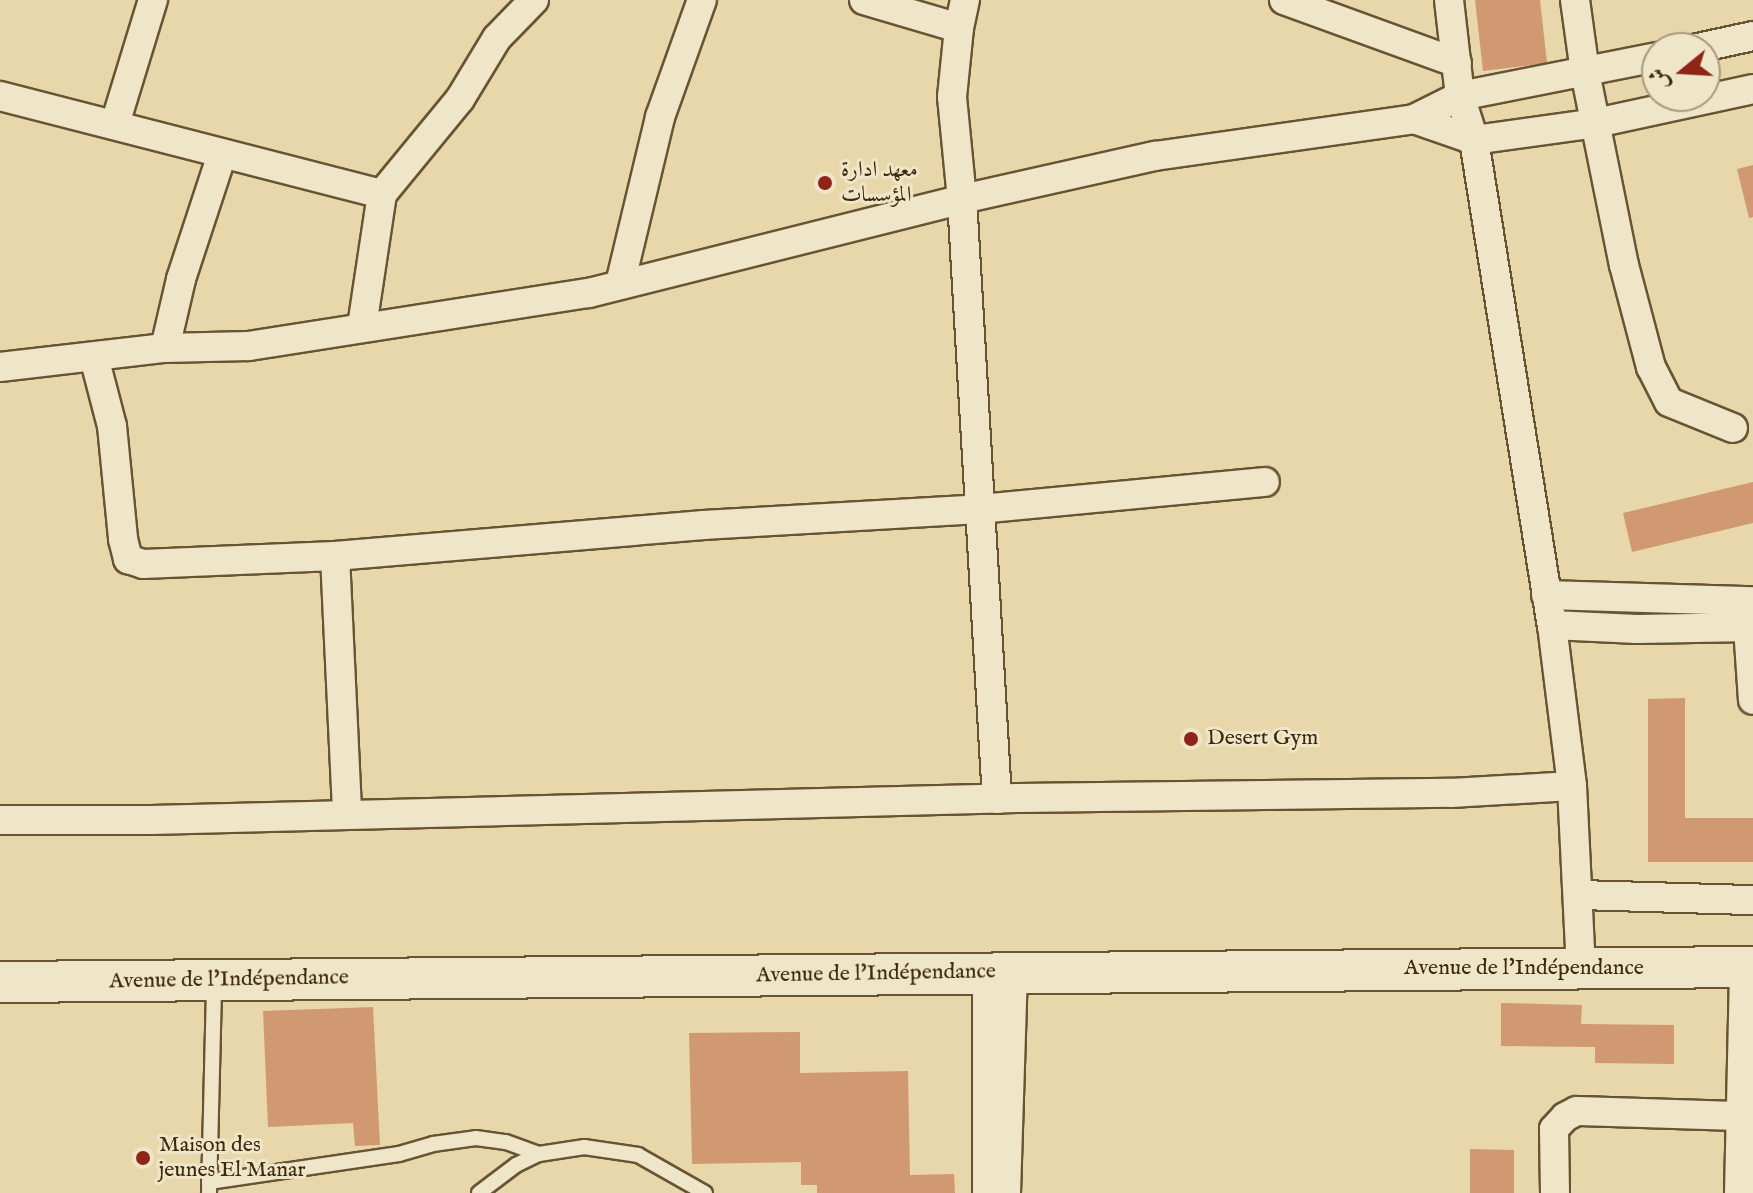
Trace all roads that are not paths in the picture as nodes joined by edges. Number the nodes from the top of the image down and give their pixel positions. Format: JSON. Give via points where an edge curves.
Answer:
{"nodes":[{"id":1,"x":153,"y":0,"type":"edge"},
{"id":2,"x":534,"y":0,"type":"edge"},
{"id":3,"x":702,"y":0,"type":"edge"},
{"id":4,"x":864,"y":0,"type":"edge"},
{"id":5,"x":965,"y":0,"type":"edge"},
{"id":6,"x":1284,"y":0,"type":"edge"},
{"id":7,"x":1449,"y":0,"type":"edge"},
{"id":8,"x":1575,"y":0,"type":"edge"},
{"id":9,"x":959,"y":28,"type":"junction"},
{"id":10,"x":1753,"y":36,"type":"edge"},
{"id":11,"x":1721,"y":43,"type":"edge"},
{"id":12,"x":1641,"y":60,"type":"edge"},
{"id":13,"x":1457,"y":63,"type":"junction"},
{"id":14,"x":1585,"y":72,"type":"junction"},
{"id":15,"x":1753,"y":89,"type":"edge"},
{"id":16,"x":0,"y":96,"type":"edge"},
{"id":17,"x":1460,"y":96,"type":"junction"},
{"id":18,"x":1414,"y":119,"type":"junction"},
{"id":19,"x":1596,"y":123,"type":"junction"},
{"id":20,"x":115,"y":124,"type":"junction"},
{"id":21,"x":1474,"y":140,"type":"junction"},
{"id":22,"x":222,"y":154,"type":"junction"},
{"id":23,"x":382,"y":194,"type":"junction"},
{"id":24,"x":962,"y":199,"type":"junction"},
{"id":25,"x":620,"y":284,"type":"junction"},
{"id":26,"x":362,"y":327,"type":"junction"},
{"id":27,"x":165,"y":348,"type":"junction"},
{"id":28,"x":94,"y":357,"type":"junction"},
{"id":29,"x":0,"y":367,"type":"edge"},
{"id":30,"x":1733,"y":428,"type":"dead end"},
{"id":31,"x":1265,"y":482,"type":"dead end"},
{"id":32,"x":979,"y":509,"type":"junction"},
{"id":33,"x":335,"y":556,"type":"junction"},
{"id":34,"x":1546,"y":595,"type":"junction"},
{"id":35,"x":1751,"y":619,"type":"edge"},
{"id":36,"x":1552,"y":625,"type":"junction"},
{"id":37,"x":1753,"y":700,"type":"edge"},
{"id":38,"x":1572,"y":786,"type":"junction"},
{"id":39,"x":997,"y":799,"type":"junction"},
{"id":40,"x":347,"y":814,"type":"junction"},
{"id":41,"x":0,"y":820,"type":"edge"},
{"id":42,"x":1580,"y":895,"type":"junction"},
{"id":43,"x":1753,"y":900,"type":"edge"},
{"id":44,"x":1749,"y":967,"type":"edge"},
{"id":45,"x":1581,"y":968,"type":"junction"},
{"id":46,"x":1000,"y":973,"type":"junction"},
{"id":47,"x":214,"y":980,"type":"junction"},
{"id":48,"x":0,"y":982,"type":"edge"},
{"id":49,"x":1739,"y":1116,"type":"junction"},
{"id":50,"x":539,"y":1154,"type":"junction"},
{"id":51,"x":209,"y":1187,"type":"edge"},
{"id":52,"x":479,"y":1193,"type":"edge"},
{"id":53,"x":705,"y":1193,"type":"edge"},
{"id":54,"x":987,"y":1193,"type":"edge"},
{"id":55,"x":1006,"y":1193,"type":"edge"},
{"id":56,"x":1555,"y":1193,"type":"edge"},
{"id":57,"x":1739,"y":1193,"type":"edge"}],
"edges":[{"from":1,"to":20,"type":"street"},
{"from":2,"to":23,"type":"street","via":[[497,38],[460,99]]},
{"from":3,"to":25,"type":"street","via":[[660,117]]},
{"from":4,"to":9,"type":"street"},
{"from":5,"to":9,"type":"street"},
{"from":6,"to":13,"type":"street"},
{"from":7,"to":13,"type":"street"},
{"from":8,"to":14,"type":"street"},
{"from":9,"to":24,"type":"street","via":[[952,97]]},
{"from":10,"to":11,"type":"street"},
{"from":12,"to":14,"type":"street"},
{"from":13,"to":17,"type":"street"},
{"from":14,"to":17,"type":"street"},
{"from":14,"to":19,"type":"street"},
{"from":15,"to":19,"type":"street"},
{"from":16,"to":20,"type":"street"},
{"from":17,"to":18,"type":"street"},
{"from":17,"to":21,"type":"street"},
{"from":18,"to":21,"type":"street"},
{"from":18,"to":24,"type":"street","via":[[1155,156]]},
{"from":19,"to":21,"type":"street"},
{"from":19,"to":30,"type":"street","via":[[1651,367],[1669,402]]},
{"from":20,"to":22,"type":"street"},
{"from":21,"to":34,"type":"street"},
{"from":22,"to":23,"type":"street"},
{"from":22,"to":27,"type":"street","via":[[181,279]]},
{"from":23,"to":26,"type":"street"},
{"from":24,"to":25,"type":"street"},
{"from":24,"to":32,"type":"street"},
{"from":25,"to":26,"type":"street","via":[[531,303]]},
{"from":26,"to":27,"type":"street","via":[[249,346]]},
{"from":27,"to":28,"type":"street"},
{"from":28,"to":29,"type":"street"},
{"from":28,"to":33,"type":"street","via":[[112,426],[128,559],[143,564]]},
{"from":31,"to":32,"type":"street"},
{"from":32,"to":33,"type":"street","via":[[704,525]]},
{"from":32,"to":39,"type":"street"},
{"from":33,"to":40,"type":"street"},
{"from":34,"to":35,"type":"street"},
{"from":34,"to":36,"type":"street"},
{"from":35,"to":36,"type":"street","via":[[1637,629]]},
{"from":35,"to":37,"type":"street"},
{"from":36,"to":38,"type":"street"},
{"from":38,"to":39,"type":"street","via":[[1451,793]]},
{"from":38,"to":42,"type":"street"},
{"from":39,"to":40,"type":"street"},
{"from":40,"to":41,"type":"street"},
{"from":42,"to":43,"type":"street"},
{"from":42,"to":45,"type":"street"},
{"from":44,"to":45,"type":"main road","name":"Avenue de l'Indépendance"},
{"from":44,"to":49,"type":"street"},
{"from":45,"to":46,"type":"main road","name":"Avenue de l'Indépendance"},
{"from":46,"to":47,"type":"main road","name":"Avenue de l'Indépendance"},
{"from":46,"to":54,"type":"street"},
{"from":46,"to":55,"type":"street"},
{"from":47,"to":48,"type":"main road","name":"Avenue de l'Indépendance"},
{"from":47,"to":51,"type":"lane"},
{"from":49,"to":56,"type":"street","via":[[1577,1111],[1554,1129]]},
{"from":49,"to":57,"type":"street"},
{"from":50,"to":51,"type":"lane","via":[[476,1138]]},
{"from":50,"to":52,"type":"lane"},
{"from":50,"to":53,"type":"lane","via":[[584,1147],[638,1155]]}]}
